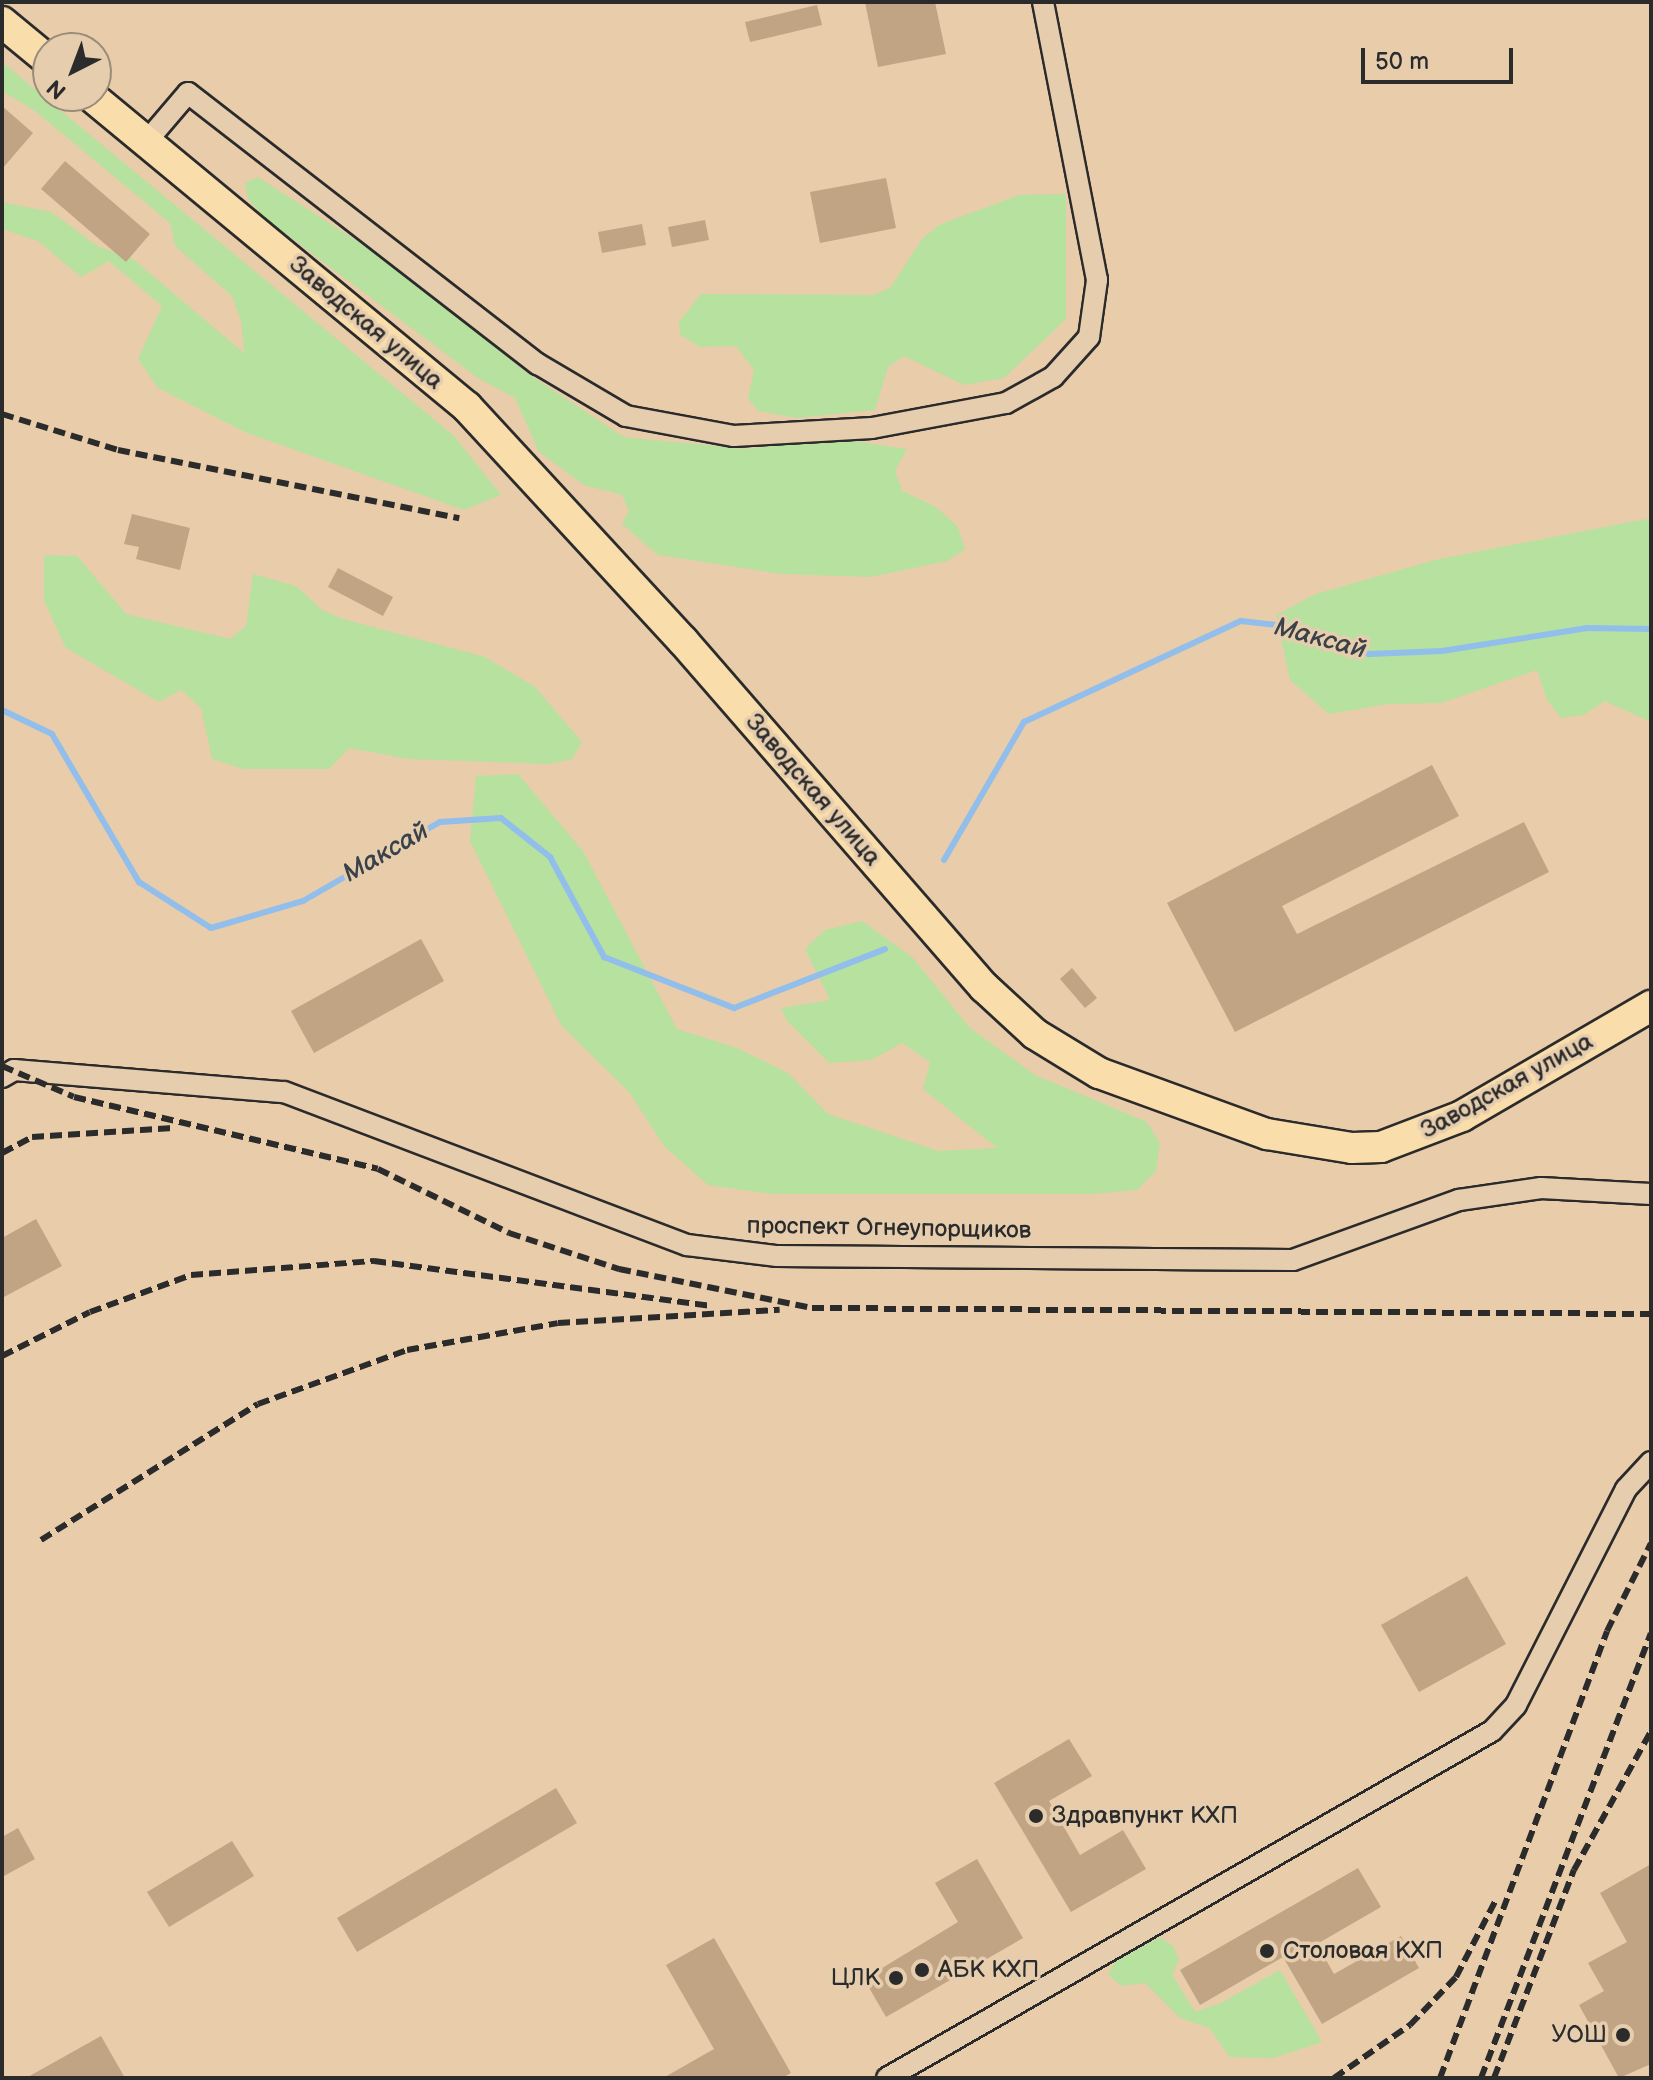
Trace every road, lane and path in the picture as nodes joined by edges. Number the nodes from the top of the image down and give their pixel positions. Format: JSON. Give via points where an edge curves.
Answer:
{"nodes":[{"id":1,"x":1043,"y":2,"type":"edge"},
{"id":2,"x":2,"y":22,"type":"edge"},
{"id":3,"x":32,"y":47,"type":"edge"},
{"id":4,"x":111,"y":112,"type":"edge"},
{"id":5,"x":147,"y":141,"type":"junction"},
{"id":6,"x":1651,"y":1006,"type":"edge"},
{"id":7,"x":2,"y":1077,"type":"edge"},
{"id":8,"x":1651,"y":1194,"type":"edge"},
{"id":9,"x":1651,"y":1462,"type":"edge"},
{"id":10,"x":887,"y":2078,"type":"edge"}],
"edges":[{"from":1,"to":5,"type":"street","via":[[1097,280],[1089,337],[1053,377],[1006,403],[872,428],[734,436],[626,416],[538,364],[188,93]]},
{"from":2,"to":3,"type":"main road"},
{"from":4,"to":5,"type":"main road","name":"Заводская улица"},
{"from":5,"to":6,"type":"main road","name":"Заводская улица","via":[[467,407],[683,641],[984,987],[1025,1025],[1099,1073],[1188,1108],[1298,1140],[1381,1147],[1462,1116]]},
{"from":7,"to":8,"type":"street","name":"проспект Огнеупорщиков","via":[[14,1070],[284,1092],[687,1245],[777,1256],[1293,1260],[1361,1240],[1459,1200],[1541,1188]]},
{"from":9,"to":10,"type":"street","via":[[1626,1489],[1516,1705],[1492,1731]]}]}
